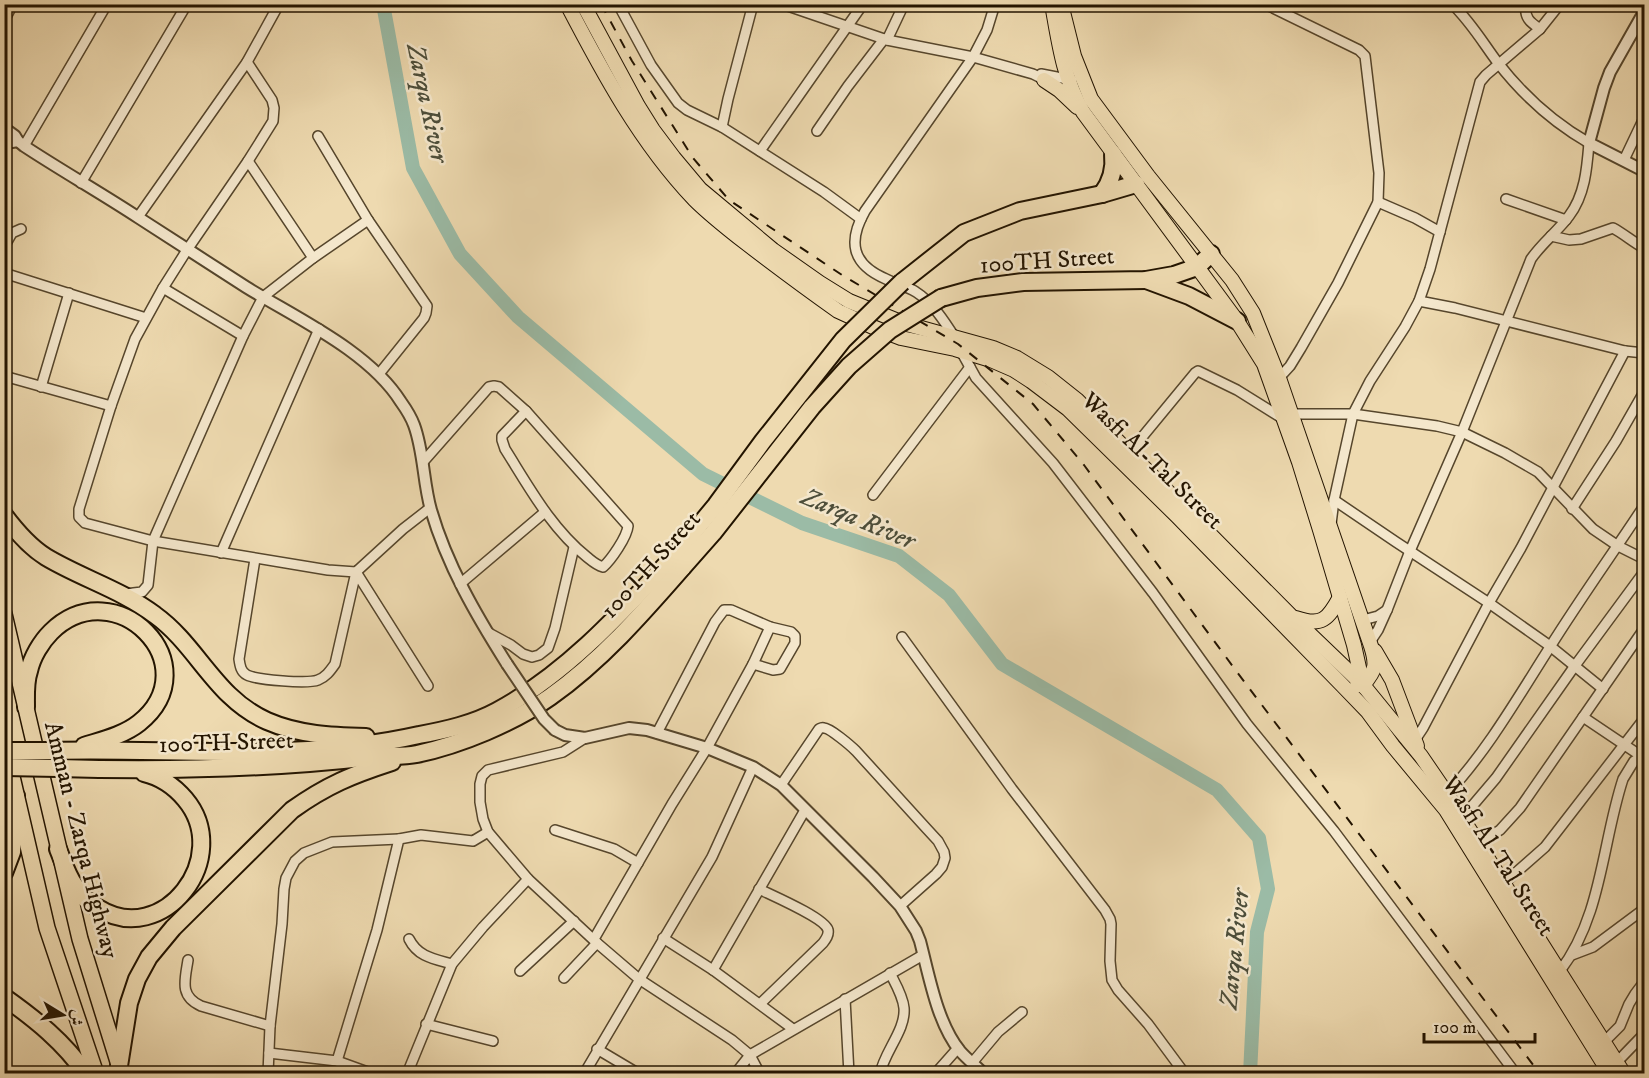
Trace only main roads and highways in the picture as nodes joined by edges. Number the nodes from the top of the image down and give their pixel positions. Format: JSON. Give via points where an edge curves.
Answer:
{"nodes":[{"id":1,"x":567,"y":4,"type":"edge"},
{"id":2,"x":583,"y":4,"type":"edge"},
{"id":3,"x":1052,"y":4,"type":"edge"},
{"id":4,"x":1061,"y":4,"type":"edge"},
{"id":5,"x":1062,"y":61,"type":"junction"},
{"id":6,"x":1083,"y":112,"type":"junction"},
{"id":7,"x":1113,"y":154,"type":"junction"},
{"id":8,"x":1142,"y":180,"type":"junction"},
{"id":9,"x":1102,"y":194,"type":"junction"},
{"id":10,"x":1211,"y":254,"type":"junction"},
{"id":11,"x":1197,"y":267,"type":"junction"},
{"id":12,"x":1146,"y":280,"type":"junction"},
{"id":13,"x":1237,"y":321,"type":"junction"},
{"id":14,"x":1289,"y":417,"type":"junction"},
{"id":15,"x":4,"y":515,"type":"edge"},
{"id":16,"x":679,"y":562,"type":"junction"},
{"id":17,"x":1340,"y":597,"type":"junction"},
{"id":18,"x":4,"y":614,"type":"edge"},
{"id":19,"x":1291,"y":616,"type":"junction"},
{"id":20,"x":1371,"y":644,"type":"junction"},
{"id":21,"x":1363,"y":685,"type":"junction"},
{"id":22,"x":1343,"y":686,"type":"junction"},
{"id":23,"x":26,"y":707,"type":"junction"},
{"id":24,"x":1368,"y":712,"type":"junction"},
{"id":25,"x":406,"y":738,"type":"junction"},
{"id":26,"x":4,"y":743,"type":"edge"},
{"id":27,"x":4,"y":751,"type":"edge"},
{"id":28,"x":72,"y":751,"type":"junction"},
{"id":29,"x":413,"y":755,"type":"junction"},
{"id":30,"x":1421,"y":756,"type":"junction"},
{"id":31,"x":4,"y":767,"type":"edge"},
{"id":32,"x":128,"y":770,"type":"junction"},
{"id":33,"x":16,"y":796,"type":"junction"},
{"id":34,"x":58,"y":849,"type":"junction"},
{"id":35,"x":4,"y":873,"type":"edge"},
{"id":36,"x":4,"y":997,"type":"edge"},
{"id":37,"x":120,"y":1070,"type":"edge"},
{"id":38,"x":1617,"y":1070,"type":"edge"},
{"id":39,"x":86,"y":1074,"type":"edge"},
{"id":40,"x":96,"y":1074,"type":"edge"}],
"edges":[{"from":1,"to":22,"type":"main road","name":"Wasfi Al-Tal Street","via":[[640,132],[687,191],[714,217],[838,311],[902,339],[991,360],[1014,370],[1068,409]]},
{"from":2,"to":19,"type":"main road","name":"Wasfi Al-Tal Street","via":[[652,130],[700,189],[774,250],[849,301],[903,323],[993,348],[1048,377],[1077,400]]},
{"from":3,"to":5,"type":"main road"},
{"from":4,"to":8,"type":"main road","via":[[1091,99]]},
{"from":5,"to":6,"type":"main road"},
{"from":5,"to":6,"type":"main road","via":[[1053,72],[1040,76]]},
{"from":6,"to":7,"type":"main road"},
{"from":7,"to":8,"type":"main road"},
{"from":7,"to":9,"type":"highway","via":[[1111,180]]},
{"from":8,"to":9,"type":"highway","name":"100TH Street"},
{"from":8,"to":10,"type":"main road"},
{"from":8,"to":11,"type":"main road"},
{"from":9,"to":16,"type":"highway","name":"100TH Street","bridge":true,"via":[[1020,211],[964,232],[902,282],[843,340],[763,441]]},
{"from":10,"to":11,"type":"highway","name":"100TH Street"},
{"from":10,"to":14,"type":"main road","via":[[1253,313],[1279,378]]},
{"from":11,"to":12,"type":"highway","name":"100TH Street"},
{"from":11,"to":13,"type":"main road"},
{"from":12,"to":13,"type":"highway","via":[[1189,296]]},
{"from":12,"to":16,"type":"highway","name":"100TH Street","bridge":true,"via":[[1023,282],[976,288],[941,298],[890,330],[849,366],[713,532]]},
{"from":13,"to":14,"type":"main road","via":[[1264,364]]},
{"from":14,"to":17,"type":"main road"},
{"from":14,"to":20,"type":"main road"},
{"from":15,"to":25,"type":"highway","via":[[45,556],[156,615],[244,709],[268,722],[318,736]]},
{"from":16,"to":25,"type":"highway","name":"100TH Street","via":[[540,685],[471,723]]},
{"from":16,"to":29,"type":"highway","name":"100TH Street","via":[[633,625],[549,698],[494,728]]},
{"from":17,"to":19,"type":"main road","via":[[1331,613],[1319,622]]},
{"from":17,"to":21,"type":"main road"},
{"from":18,"to":23,"type":"highway","name":"Amman - Zarqa Highway"},
{"from":19,"to":21,"type":"main road","name":"Wasfi Al-Tal Street"},
{"from":20,"to":21,"type":"main road","via":[[1375,669]]},
{"from":20,"to":30,"type":"main road","via":[[1390,677]]},
{"from":21,"to":22,"type":"main road"},
{"from":21,"to":24,"type":"main road"},
{"from":21,"to":30,"type":"main road","name":"Wasfi Al-Tal Street"},
{"from":22,"to":24,"type":"main road","name":"Wasfi Al-Tal Street"},
{"from":23,"to":28,"type":"highway","via":[[33,658],[48,635],[67,618],[82,612],[106,612],[144,629],[163,662],[160,696],[138,724]]},
{"from":23,"to":34,"type":"highway","name":"Amman - Zarqa Highway"},
{"from":24,"to":38,"type":"main road","name":"Wasfi Al-Tal Street","via":[[1446,810]]},
{"from":25,"to":28,"type":"highway","name":"100TH Street","via":[[293,751]]},
{"from":26,"to":33,"type":"highway","name":"Amman - Zarqa Highway"},
{"from":27,"to":28,"type":"highway","name":"100TH Street","bridge":true},
{"from":29,"to":32,"type":"highway","name":"100TH Street"},
{"from":29,"to":37,"type":"highway","via":[[354,774],[300,804],[164,937],[142,968],[133,991]]},
{"from":30,"to":38,"type":"main road","name":"Wasfi Al-Tal Street","via":[[1560,971]]},
{"from":31,"to":32,"type":"highway","name":"100TH Street","bridge":true},
{"from":32,"to":34,"type":"highway","via":[[170,784],[198,819],[199,861],[179,897],[148,915],[112,915],[75,888]]},
{"from":33,"to":35,"type":"highway","via":[[12,852]]},
{"from":33,"to":40,"type":"highway","name":"Amman - Zarqa Highway","via":[[47,928]]},
{"from":34,"to":37,"type":"highway","name":"Amman - Zarqa Highway","via":[[80,939]]},
{"from":36,"to":39,"type":"highway","via":[[56,1038]]}]}
